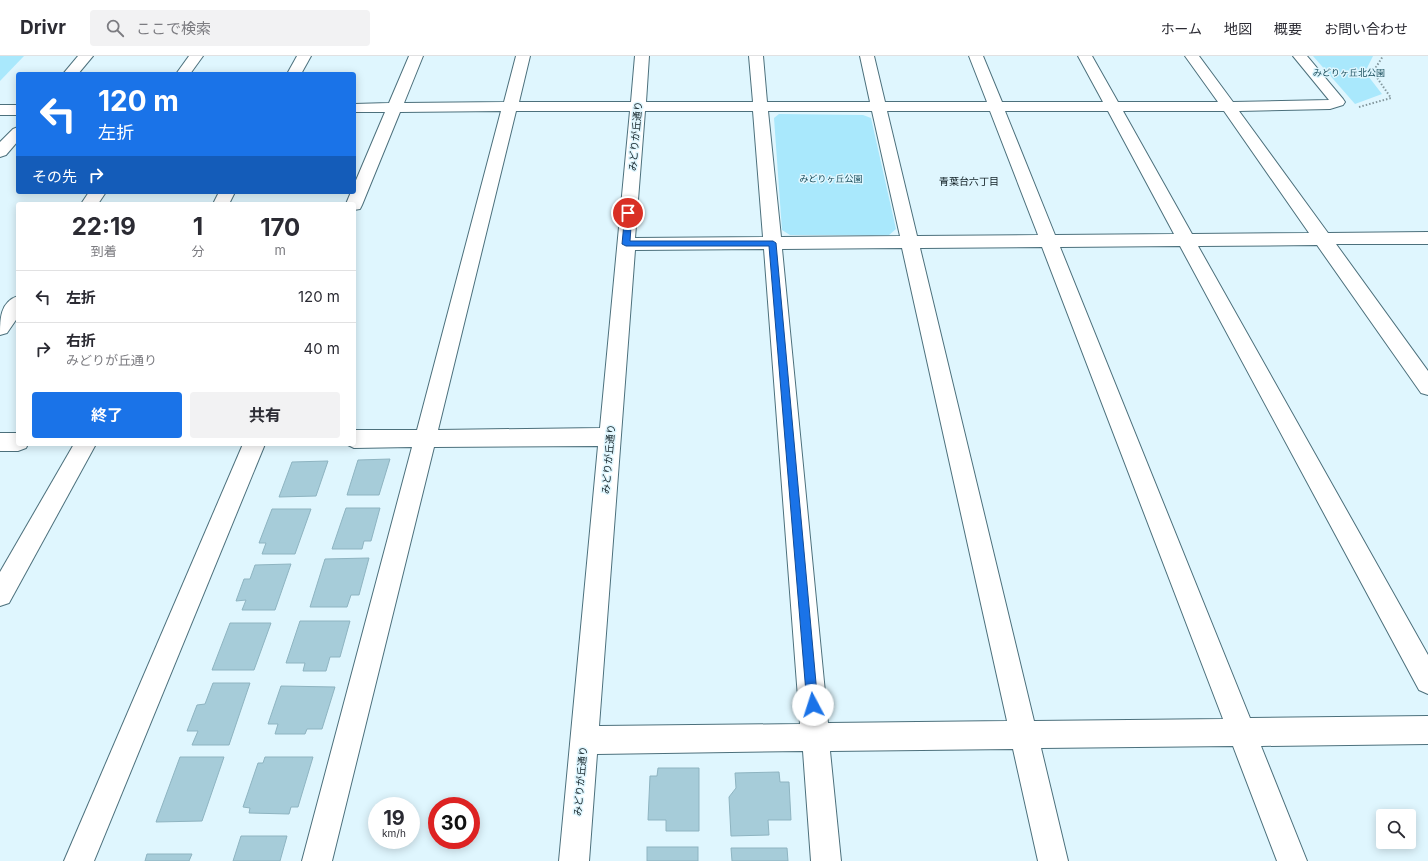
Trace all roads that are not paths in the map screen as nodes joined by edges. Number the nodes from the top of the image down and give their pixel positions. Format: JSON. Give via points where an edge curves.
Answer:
{"nodes":[{"id":1,"x":86,"y":56,"type":"edge"},
{"id":2,"x":196,"y":56,"type":"edge"},
{"id":3,"x":304,"y":56,"type":"edge"},
{"id":4,"x":416,"y":56,"type":"edge"},
{"id":5,"x":523,"y":56,"type":"edge"},
{"id":6,"x":642,"y":56,"type":"edge"},
{"id":7,"x":756,"y":56,"type":"edge"},
{"id":8,"x":867,"y":56,"type":"edge"},
{"id":9,"x":976,"y":56,"type":"edge"},
{"id":10,"x":1086,"y":56,"type":"edge"},
{"id":11,"x":1192,"y":56,"type":"edge"},
{"id":12,"x":1300,"y":56,"type":"edge"},
{"id":13,"x":72,"y":72,"type":"edge"},
{"id":14,"x":184,"y":72,"type":"edge"},
{"id":15,"x":295,"y":72,"type":"edge"},
{"id":16,"x":637,"y":106,"type":"junction"},
{"id":17,"x":761,"y":106,"type":"junction"},
{"id":18,"x":878,"y":106,"type":"junction"},
{"id":19,"x":510,"y":107,"type":"junction"},
{"id":20,"x":996,"y":107,"type":"junction"},
{"id":21,"x":1113,"y":107,"type":"junction"},
{"id":22,"x":1228,"y":107,"type":"junction"},
{"id":23,"x":356,"y":108,"type":"edge"},
{"id":24,"x":394,"y":108,"type":"junction"},
{"id":25,"x":0,"y":110,"type":"edge"},
{"id":26,"x":16,"y":110,"type":"edge"},
{"id":27,"x":16,"y":134,"type":"edge"},
{"id":28,"x":0,"y":152,"type":"edge"},
{"id":29,"x":355,"y":202,"type":"edge"},
{"id":30,"x":1428,"y":238,"type":"edge"},
{"id":31,"x":1323,"y":240,"type":"junction"},
{"id":32,"x":1186,"y":241,"type":"junction"},
{"id":33,"x":910,"y":242,"type":"junction"},
{"id":34,"x":1049,"y":242,"type":"junction"},
{"id":35,"x":773,"y":243,"type":"junction"},
{"id":36,"x":626,"y":244,"type":"junction"},
{"id":37,"x":16,"y":306,"type":"edge"},
{"id":38,"x":0,"y":328,"type":"edge"},
{"id":39,"x":1428,"y":387,"type":"edge"},
{"id":40,"x":610,"y":437,"type":"junction"},
{"id":41,"x":425,"y":438,"type":"junction"},
{"id":42,"x":356,"y":439,"type":"edge"},
{"id":43,"x":0,"y":442,"type":"edge"},
{"id":44,"x":16,"y":442,"type":"edge"},
{"id":45,"x":85,"y":446,"type":"edge"},
{"id":46,"x":253,"y":446,"type":"edge"},
{"id":47,"x":0,"y":596,"type":"edge"},
{"id":48,"x":1428,"y":682,"type":"edge"},
{"id":49,"x":1428,"y":730,"type":"edge"},
{"id":50,"x":1241,"y":732,"type":"junction"},
{"id":51,"x":1023,"y":735,"type":"junction"},
{"id":52,"x":815,"y":737,"type":"junction"},
{"id":53,"x":584,"y":740,"type":"junction"},
{"id":54,"x":79,"y":861,"type":"edge"},
{"id":55,"x":317,"y":861,"type":"edge"},
{"id":56,"x":574,"y":861,"type":"edge"},
{"id":57,"x":826,"y":861,"type":"edge"},
{"id":58,"x":1053,"y":861,"type":"edge"},
{"id":59,"x":1292,"y":861,"type":"edge"}],
"edges":[{"from":1,"to":13,"type":"street"},
{"from":2,"to":14,"type":"street"},
{"from":3,"to":15,"type":"street"},
{"from":4,"to":24,"type":"street"},
{"from":5,"to":19,"type":"street"},
{"from":6,"to":16,"type":"street","name":"みどりが丘通り"},
{"from":7,"to":17,"type":"street"},
{"from":8,"to":18,"type":"street"},
{"from":9,"to":20,"type":"street"},
{"from":10,"to":21,"type":"street"},
{"from":11,"to":22,"type":"street"},
{"from":12,"to":22,"type":"street","via":[[1338,102],[1330,105]]},
{"from":16,"to":17,"type":"street"},
{"from":16,"to":19,"type":"street"},
{"from":16,"to":36,"type":"street","name":"みどりが丘通り"},
{"from":17,"to":18,"type":"street"},
{"from":17,"to":35,"type":"street"},
{"from":18,"to":20,"type":"street"},
{"from":18,"to":33,"type":"street"},
{"from":19,"to":24,"type":"street"},
{"from":19,"to":41,"type":"street"},
{"from":20,"to":21,"type":"street"},
{"from":20,"to":34,"type":"street"},
{"from":21,"to":22,"type":"street"},
{"from":21,"to":32,"type":"street"},
{"from":22,"to":31,"type":"street"},
{"from":23,"to":24,"type":"street"},
{"from":24,"to":29,"type":"street"},
{"from":25,"to":26,"type":"street"},
{"from":27,"to":28,"type":"street"},
{"from":30,"to":31,"type":"street"},
{"from":31,"to":32,"type":"street"},
{"from":31,"to":39,"type":"street"},
{"from":32,"to":34,"type":"street"},
{"from":32,"to":48,"type":"street"},
{"from":33,"to":34,"type":"street"},
{"from":33,"to":35,"type":"street"},
{"from":33,"to":51,"type":"street"},
{"from":34,"to":50,"type":"street"},
{"from":35,"to":36,"type":"street"},
{"from":35,"to":52,"type":"street"},
{"from":36,"to":40,"type":"street","name":"みどりが丘通り"},
{"from":37,"to":38,"type":"street"},
{"from":40,"to":41,"type":"street"},
{"from":40,"to":53,"type":"street","name":"みどりが丘通り"},
{"from":41,"to":42,"type":"street"},
{"from":41,"to":55,"type":"street"},
{"from":43,"to":44,"type":"street"},
{"from":45,"to":47,"type":"street"},
{"from":46,"to":54,"type":"street"},
{"from":49,"to":50,"type":"street"},
{"from":50,"to":51,"type":"street"},
{"from":50,"to":59,"type":"street"},
{"from":51,"to":52,"type":"street"},
{"from":51,"to":58,"type":"street"},
{"from":52,"to":53,"type":"street"},
{"from":52,"to":57,"type":"street"},
{"from":53,"to":56,"type":"street","name":"みどりが丘通り"}]}
